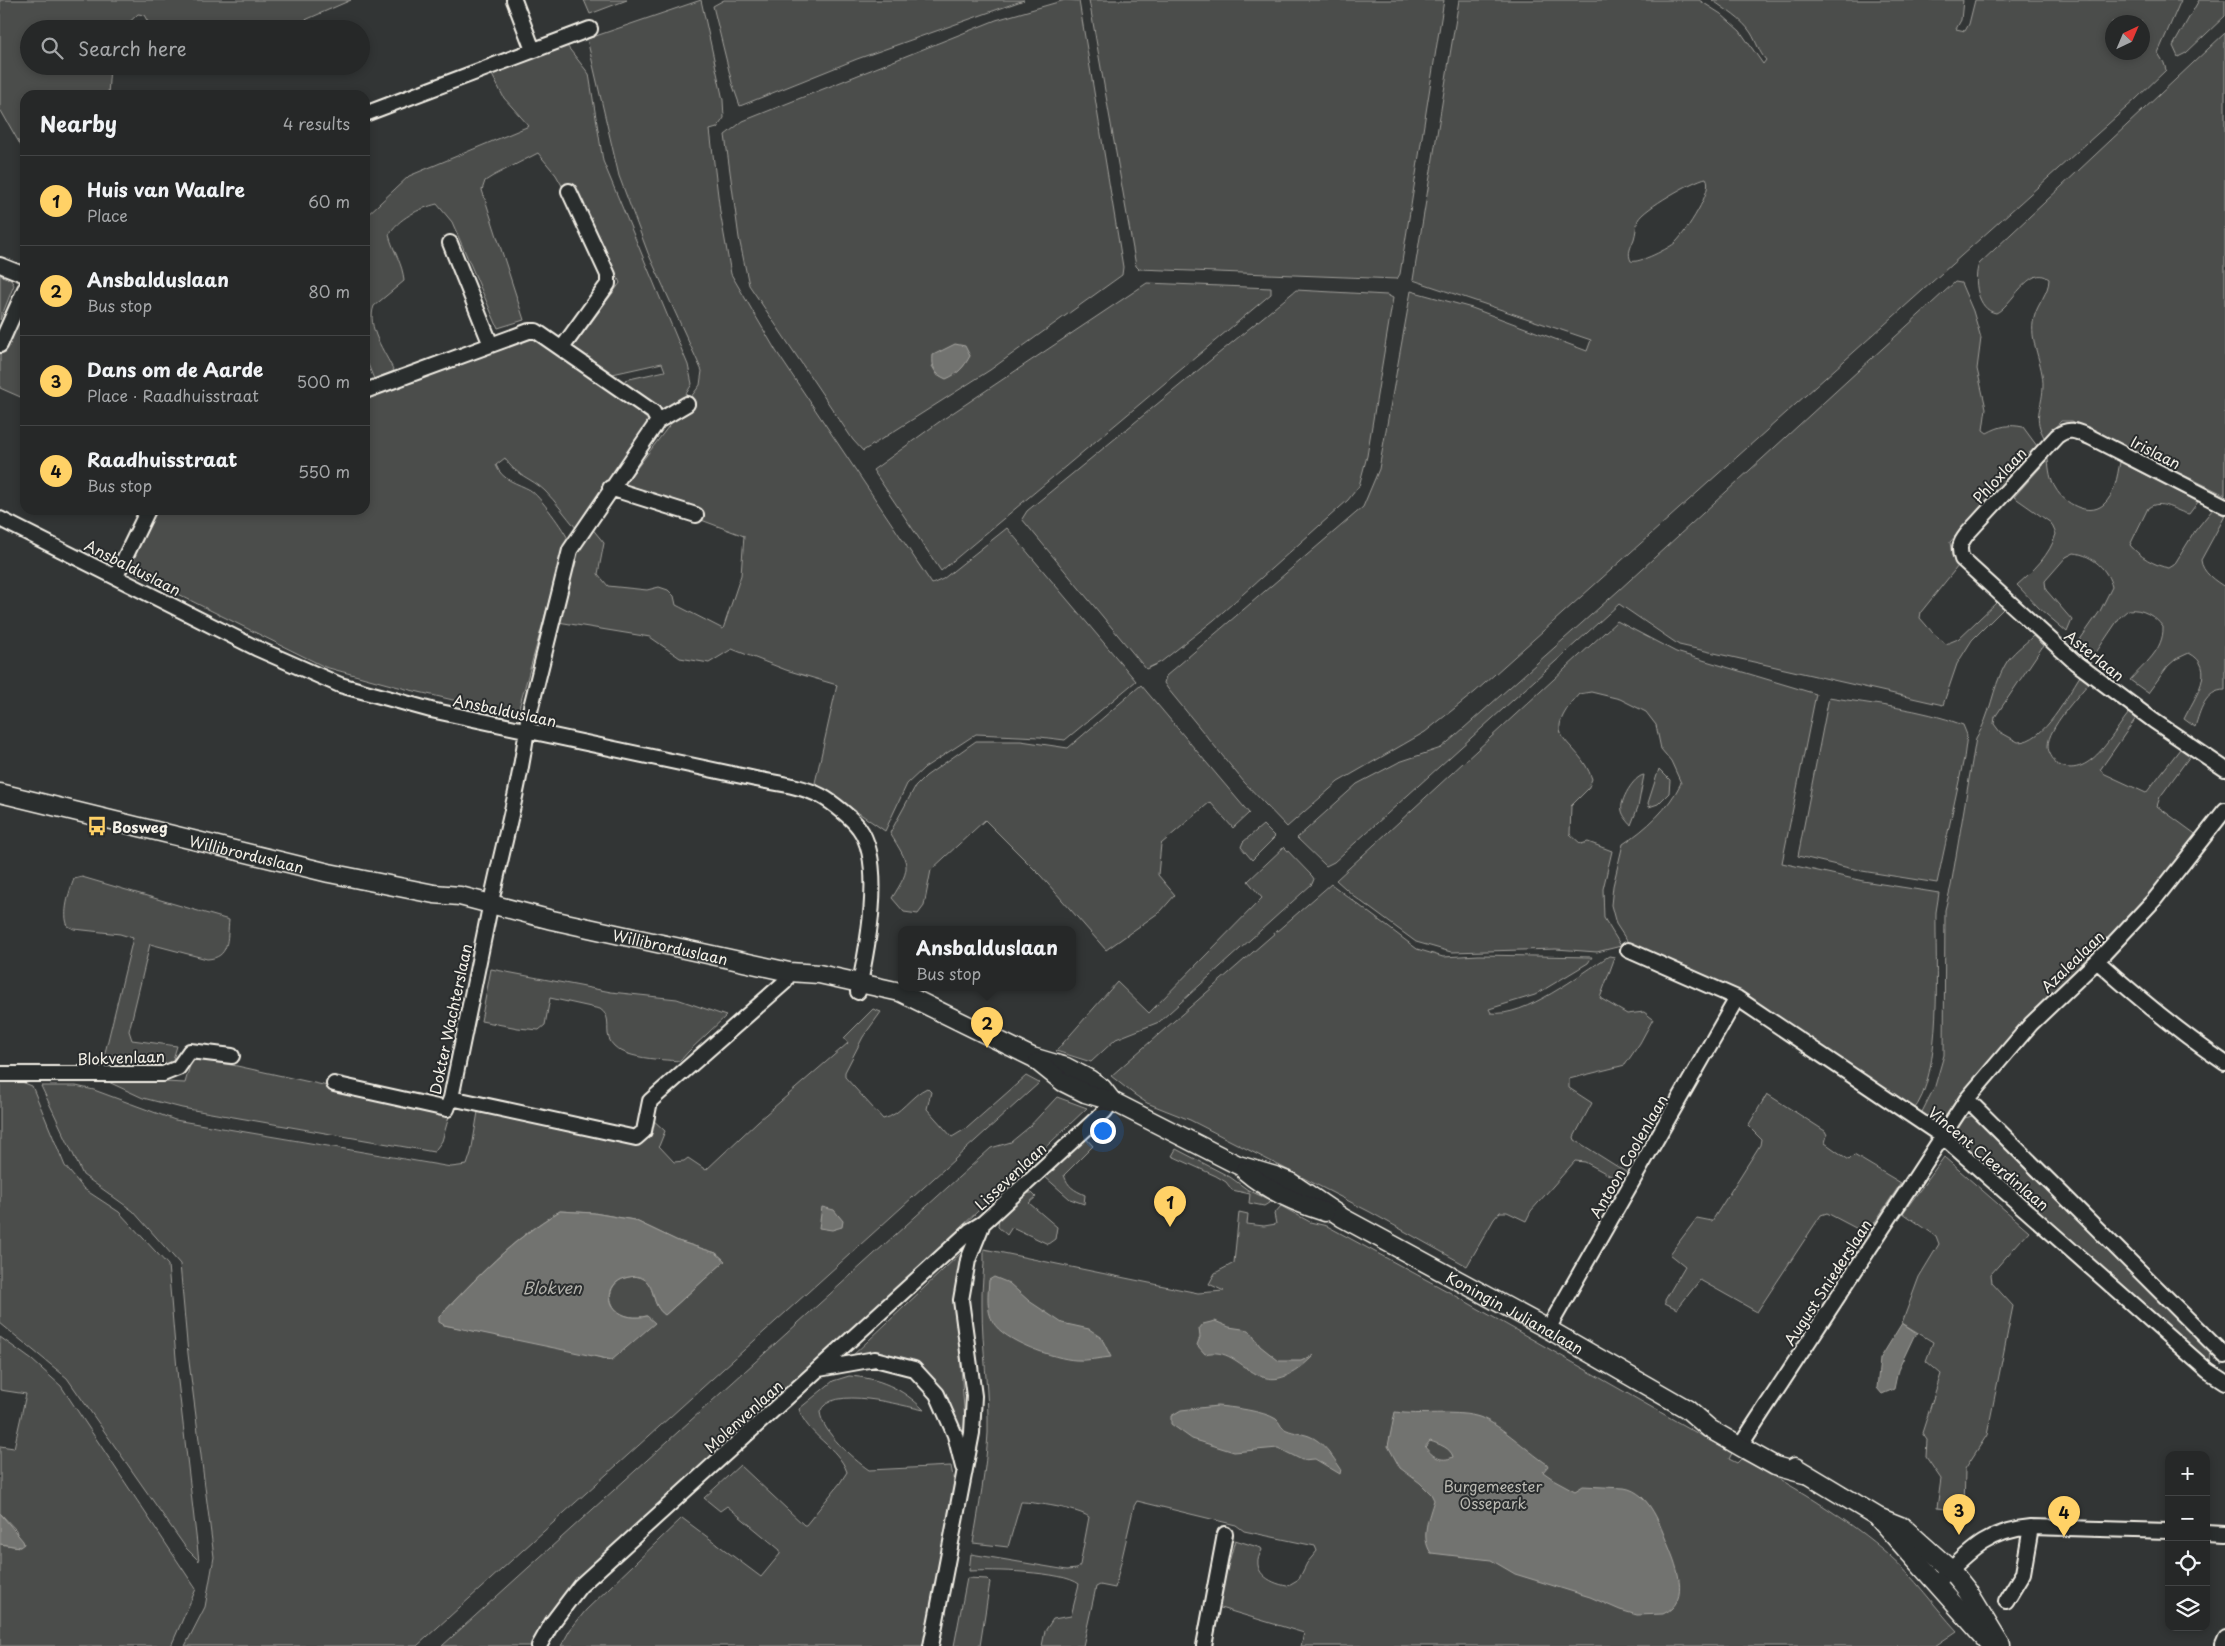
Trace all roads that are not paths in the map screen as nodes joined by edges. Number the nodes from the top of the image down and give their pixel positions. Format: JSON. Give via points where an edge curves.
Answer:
{"nodes":[{"id":1,"x":514,"y":0,"type":"edge"},
{"id":2,"x":590,"y":29,"type":"dead end"},
{"id":3,"x":533,"y":50,"type":"junction"},
{"id":4,"x":370,"y":112,"type":"edge"},
{"id":5,"x":569,"y":191,"type":"dead end"},
{"id":6,"x":450,"y":243,"type":"dead end"},
{"id":7,"x":0,"y":264,"type":"edge"},
{"id":8,"x":20,"y":272,"type":"edge"},
{"id":9,"x":20,"y":300,"type":"edge"},
{"id":10,"x":0,"y":344,"type":"edge"},
{"id":11,"x":491,"y":345,"type":"junction"},
{"id":12,"x":562,"y":348,"type":"junction"},
{"id":13,"x":370,"y":389,"type":"edge"},
{"id":14,"x":687,"y":404,"type":"dead end"},
{"id":15,"x":658,"y":421,"type":"junction"},
{"id":16,"x":2072,"y":429,"type":"joint"},
{"id":17,"x":610,"y":488,"type":"junction"},
{"id":18,"x":2225,"y":506,"type":"edge"},
{"id":19,"x":146,"y":515,"type":"edge"},
{"id":20,"x":696,"y":515,"type":"dead end"},
{"id":21,"x":0,"y":519,"type":"edge"},
{"id":22,"x":1959,"y":551,"type":"joint"},
{"id":23,"x":116,"y":576,"type":"junction"},
{"id":24,"x":527,"y":732,"type":"junction"},
{"id":25,"x":2225,"y":769,"type":"edge"},
{"id":26,"x":0,"y":793,"type":"edge"},
{"id":27,"x":0,"y":803,"type":"edge"},
{"id":28,"x":60,"y":807,"type":"junction"},
{"id":29,"x":2225,"y":810,"type":"edge"},
{"id":30,"x":490,"y":907,"type":"junction"},
{"id":31,"x":1628,"y":950,"type":"dead end"},
{"id":32,"x":2097,"y":961,"type":"junction"},
{"id":33,"x":789,"y":972,"type":"junction"},
{"id":34,"x":859,"y":987,"type":"junction"},
{"id":35,"x":1737,"y":998,"type":"junction"},
{"id":36,"x":232,"y":1056,"type":"dead end"},
{"id":37,"x":2225,"y":1063,"type":"edge"},
{"id":38,"x":0,"y":1074,"type":"edge"},
{"id":39,"x":334,"y":1084,"type":"dead end"},
{"id":40,"x":451,"y":1098,"type":"junction"},
{"id":41,"x":1967,"y":1099,"type":"junction"},
{"id":42,"x":1112,"y":1101,"type":"junction"},
{"id":43,"x":1942,"y":1136,"type":"junction"},
{"id":44,"x":983,"y":1223,"type":"junction"},
{"id":45,"x":1548,"y":1330,"type":"junction"},
{"id":46,"x":2225,"y":1356,"type":"edge"},
{"id":47,"x":818,"y":1369,"type":"junction"},
{"id":48,"x":2225,"y":1382,"type":"edge"},
{"id":49,"x":1744,"y":1442,"type":"junction"},
{"id":50,"x":964,"y":1473,"type":"junction"},
{"id":51,"x":1878,"y":1517,"type":"junction"},
{"id":52,"x":2031,"y":1528,"type":"junction"},
{"id":53,"x":2165,"y":1531,"type":"edge"},
{"id":54,"x":2210,"y":1532,"type":"edge"},
{"id":55,"x":2225,"y":1533,"type":"edge"},
{"id":56,"x":1225,"y":1534,"type":"dead end"},
{"id":57,"x":1951,"y":1570,"type":"junction"},
{"id":58,"x":1937,"y":1583,"type":"junction"},
{"id":59,"x":2006,"y":1601,"type":"dead end"},
{"id":60,"x":2225,"y":1639,"type":"edge"},
{"id":61,"x":539,"y":1646,"type":"edge"},
{"id":62,"x":931,"y":1646,"type":"edge"},
{"id":63,"x":1204,"y":1646,"type":"edge"},
{"id":64,"x":1992,"y":1646,"type":"edge"},
{"id":65,"x":2002,"y":1646,"type":"edge"},
{"id":66,"x":2222,"y":1646,"type":"edge"}],
"edges":[{"from":1,"to":3,"type":"street"},
{"from":2,"to":3,"type":"street"},
{"from":3,"to":4,"type":"street"},
{"from":5,"to":12,"type":"street","via":[[608,274],[608,284]]},
{"from":6,"to":11,"type":"street"},
{"from":7,"to":8,"type":"street"},
{"from":9,"to":10,"type":"street"},
{"from":11,"to":12,"type":"street","via":[[529,331],[542,334]]},
{"from":11,"to":13,"type":"street"},
{"from":12,"to":15,"type":"street","via":[[653,412]]},
{"from":14,"to":15,"type":"street"},
{"from":15,"to":17,"type":"street","name":"Dokter Wachterslaan"},
{"from":16,"to":18,"type":"street","name":"Irislaan"},
{"from":16,"to":22,"type":"street","name":"Phloxlaan","via":[[2065,429],[2057,436],[1967,534]]},
{"from":17,"to":20,"type":"street"},
{"from":17,"to":24,"type":"street","name":"Dokter Wachterslaan","via":[[570,550]]},
{"from":19,"to":23,"type":"street"},
{"from":21,"to":23,"type":"street","name":"Ansbalduslaan"},
{"from":22,"to":25,"type":"street","name":"Asterlaan","via":[[1962,559],[2076,664]]},
{"from":23,"to":24,"type":"street","name":"Ansbalduslaan","via":[[256,648],[340,685]]},
{"from":24,"to":30,"type":"street","name":"Dokter Wachterslaan"},
{"from":24,"to":34,"type":"street","name":"Ansbalduslaan","via":[[800,789],[836,806],[860,828],[869,851],[873,900]]},
{"from":26,"to":28,"type":"main road","name":"Willibrorduslaan"},
{"from":27,"to":28,"type":"main road","name":"Willibrorduslaan","via":[[31,809]]},
{"from":28,"to":30,"type":"main road","name":"Willibrorduslaan","via":[[329,873],[434,894],[460,896]]},
{"from":29,"to":32,"type":"street","name":"Azalealaan","via":[[2155,899]]},
{"from":30,"to":33,"type":"main road","name":"Willibrorduslaan"},
{"from":30,"to":40,"type":"street","name":"Dokter Wachterslaan"},
{"from":31,"to":35,"type":"street","name":"Vincent Cleerdinlaan"},
{"from":32,"to":37,"type":"street","via":[[2184,1035]]},
{"from":32,"to":41,"type":"street","name":"Azalealaan","via":[[2031,1024]]},
{"from":33,"to":34,"type":"main road","name":"Willibrorduslaan","via":[[819,974]]},
{"from":33,"to":40,"type":"street","via":[[785,982],[650,1101],[644,1131],[636,1138]]},
{"from":34,"to":42,"type":"main road","name":"Willibrorduslaan","via":[[900,992],[1032,1057],[1090,1078]]},
{"from":35,"to":43,"type":"street","name":"Vincent Cleerdinlaan"},
{"from":35,"to":45,"type":"street","name":"Antoon Coolenlaan"},
{"from":36,"to":38,"type":"street","name":"Blokvenlaan","via":[[190,1051],[178,1068],[164,1074]]},
{"from":39,"to":40,"type":"street","name":"Dokter Wachterslaan","via":[[447,1109]]},
{"from":41,"to":43,"type":"street","name":"Azalealaan"},
{"from":41,"to":46,"type":"street","name":"Vincent Cleerdinlaan"},
{"from":42,"to":44,"type":"street","name":"Lissevenlaan"},
{"from":42,"to":45,"type":"main road","name":"Koningin Julianalaan","via":[[1238,1165],[1282,1196],[1342,1218]]},
{"from":43,"to":48,"type":"street","name":"Vincent Cleerdinlaan","via":[[2208,1371]]},
{"from":43,"to":49,"type":"street","name":"August Sniederslaan"},
{"from":44,"to":47,"type":"street","name":"Molenvenlaan","via":[[970,1231]]},
{"from":44,"to":50,"type":"street","name":"Lissevenlaan","via":[[968,1260],[961,1300],[974,1396],[972,1433]]},
{"from":45,"to":49,"type":"main road","name":"Koningin Julianalaan","via":[[1687,1409],[1710,1429]]},
{"from":47,"to":50,"type":"street","name":"Lissevenlaan","via":[[876,1359],[914,1369],[937,1394],[955,1435]]},
{"from":47,"to":61,"type":"street","name":"Molenvenlaan","via":[[580,1586]]},
{"from":49,"to":51,"type":"main road","name":"Koningin Julianalaan","via":[[1775,1466],[1804,1474]]},
{"from":50,"to":62,"type":"street","name":"Lissevenlaan"},
{"from":51,"to":57,"type":"main road","name":"Koningin Julianalaan","via":[[1903,1527]]},
{"from":51,"to":58,"type":"main road","name":"Koningin Julianalaan"},
{"from":52,"to":53,"type":"street"},
{"from":52,"to":57,"type":"street","via":[[1995,1534]]},
{"from":52,"to":59,"type":"street","via":[[2022,1573]]},
{"from":54,"to":55,"type":"street"},
{"from":56,"to":63,"type":"street"},
{"from":57,"to":58,"type":"street"},
{"from":57,"to":65,"type":"main road","name":"Koningin Julianalaan"},
{"from":58,"to":64,"type":"main road","name":"Koningin Julianalaan"},
{"from":60,"to":66,"type":"street"}]}
